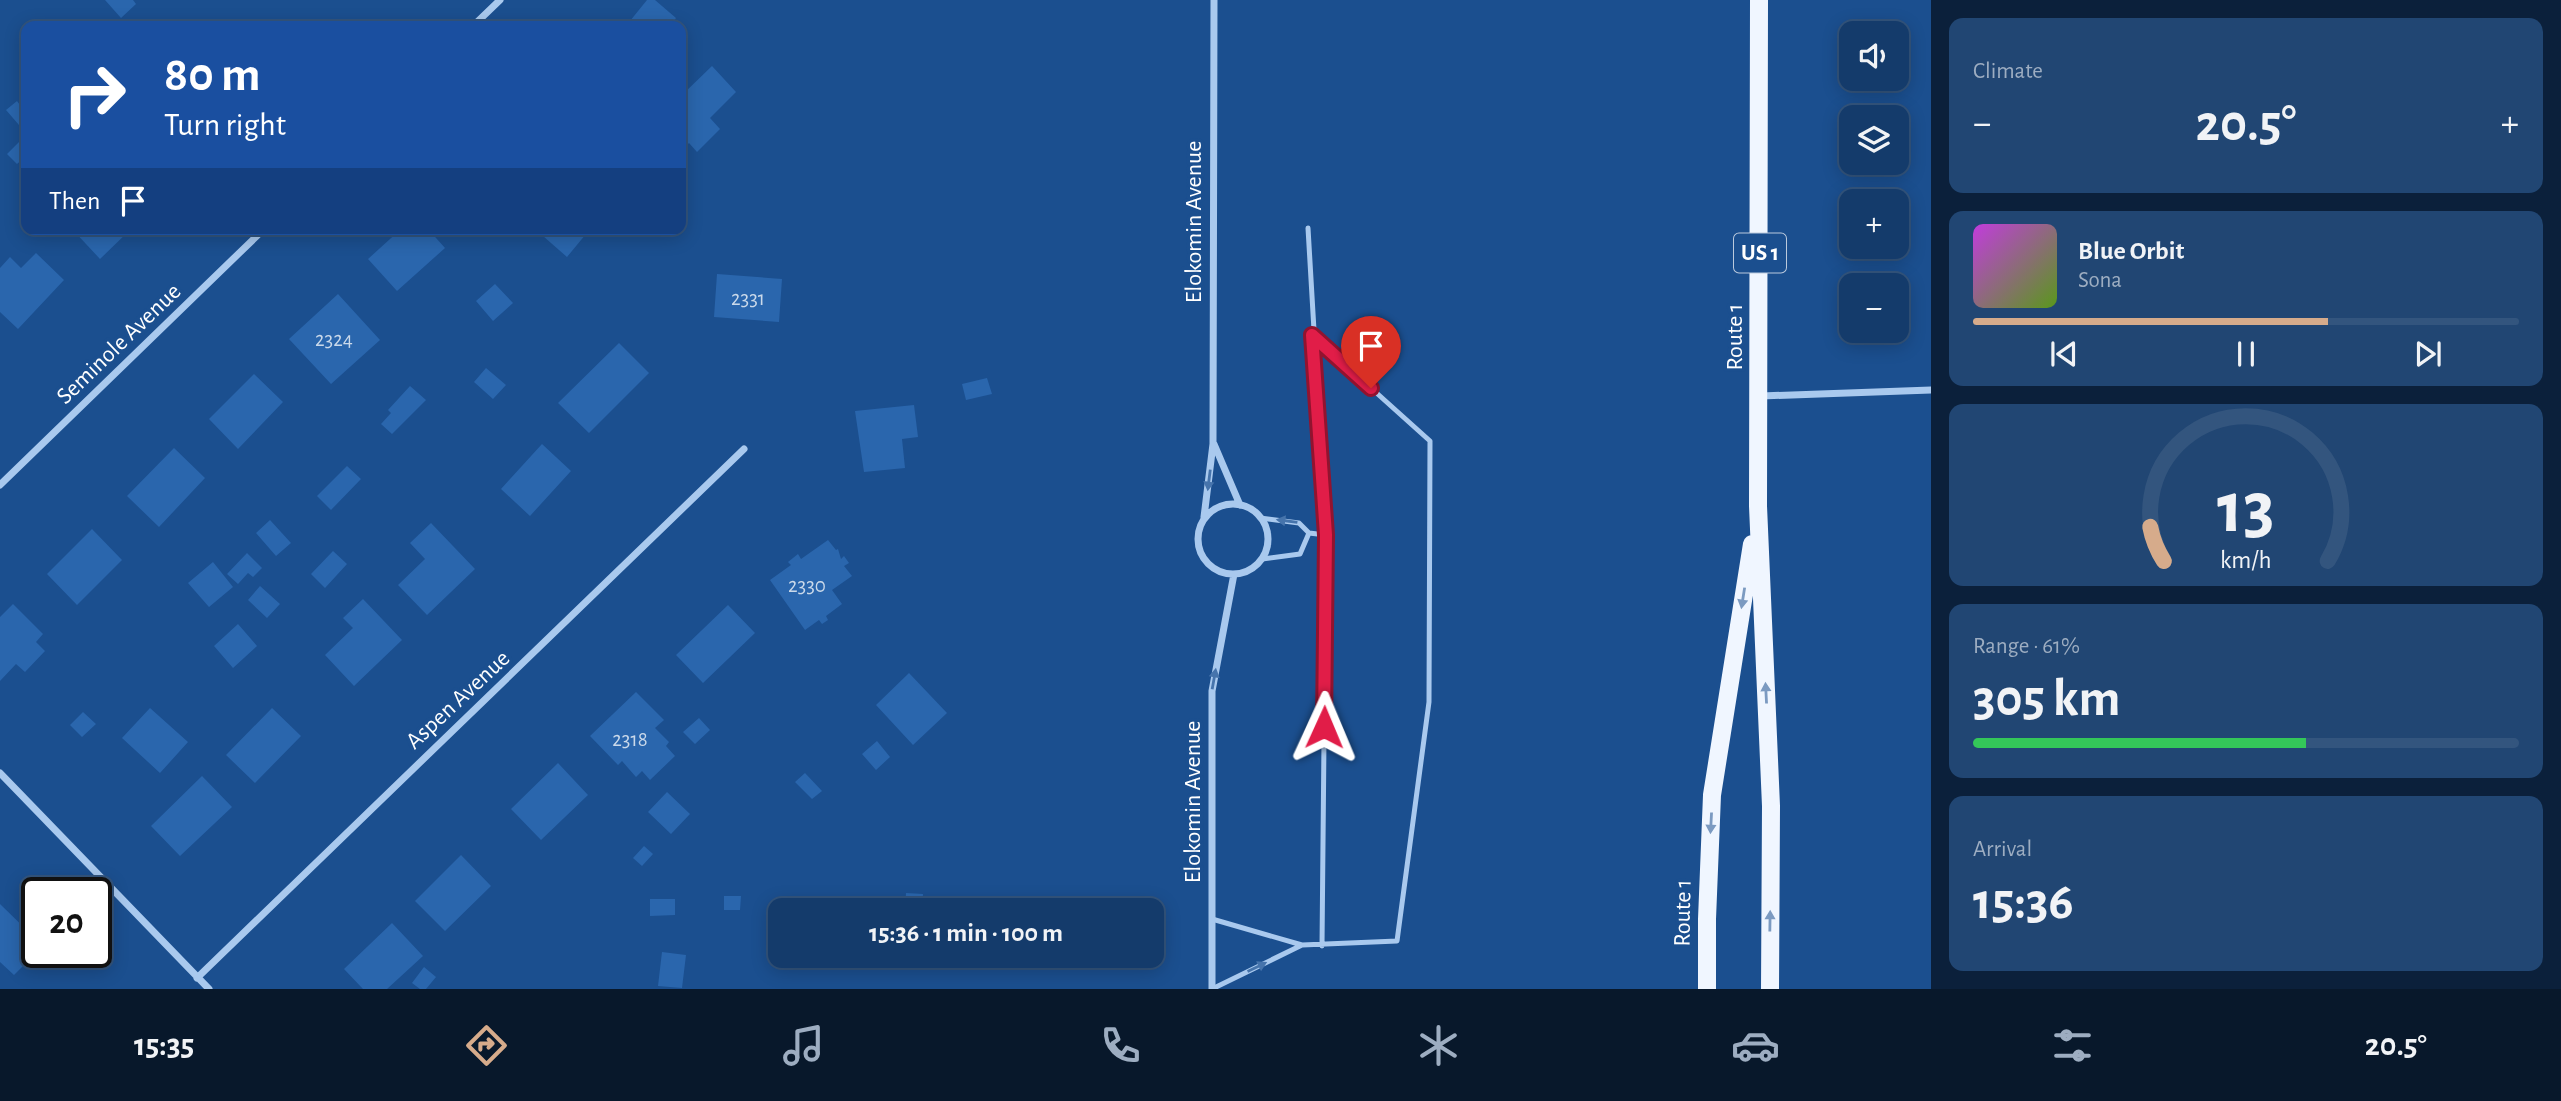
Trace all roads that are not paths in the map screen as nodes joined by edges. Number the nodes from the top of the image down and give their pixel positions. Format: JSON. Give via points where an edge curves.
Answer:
{"nodes":[{"id":1,"x":500,"y":0,"type":"edge"},
{"id":2,"x":1214,"y":0,"type":"edge"},
{"id":3,"x":1759,"y":0,"type":"edge"},
{"id":4,"x":478,"y":21,"type":"edge"},
{"id":5,"x":1308,"y":228,"type":"dead end"},
{"id":6,"x":258,"y":235,"type":"edge"},
{"id":7,"x":1312,"y":335,"type":"junction"},
{"id":8,"x":1931,"y":390,"type":"edge"},
{"id":9,"x":1760,"y":396,"type":"junction"},
{"id":10,"x":1213,"y":444,"type":"junction"},
{"id":11,"x":744,"y":449,"type":"dead end"},
{"id":12,"x":0,"y":485,"type":"edge"},
{"id":13,"x":1240,"y":505,"type":"junction"},
{"id":14,"x":1758,"y":506,"type":"junction"},
{"id":15,"x":1204,"y":517,"type":"junction"},
{"id":16,"x":1260,"y":518,"type":"junction"},
{"id":17,"x":1309,"y":533,"type":"junction"},
{"id":18,"x":1326,"y":535,"type":"junction"},
{"id":19,"x":1262,"y":559,"type":"junction"},
{"id":20,"x":1234,"y":574,"type":"junction"},
{"id":21,"x":0,"y":773,"type":"edge"},
{"id":22,"x":1212,"y":919,"type":"junction"},
{"id":23,"x":1302,"y":945,"type":"junction"},
{"id":24,"x":1322,"y":946,"type":"junction"},
{"id":25,"x":197,"y":978,"type":"junction"},
{"id":26,"x":209,"y":989,"type":"edge"},
{"id":27,"x":1212,"y":989,"type":"edge"},
{"id":28,"x":1707,"y":989,"type":"edge"},
{"id":29,"x":1770,"y":989,"type":"edge"}],
"edges":[{"from":1,"to":4,"type":"street"},
{"from":2,"to":10,"type":"street","name":"Elokomin Avenue"},
{"from":3,"to":9,"type":"main road","name":"Route 1","number":"US 1"},
{"from":5,"to":7,"type":"lane"},
{"from":6,"to":12,"type":"street","name":"Seminole Avenue"},
{"from":7,"to":18,"type":"lane"},
{"from":7,"to":24,"type":"lane","via":[[1430,441],[1429,702],[1397,941]]},
{"from":8,"to":9,"type":"street"},
{"from":9,"to":14,"type":"main road","name":"Route 1","number":"US 1"},
{"from":10,"to":13,"type":"street","name":"Elokomin Avenue"},
{"from":10,"to":15,"type":"street","name":"Elokomin Avenue","one_way":true},
{"from":11,"to":25,"type":"street","name":"Aspen Avenue"},
{"from":13,"to":15,"type":"street","via":[[1217,508]]},
{"from":13,"to":16,"type":"street"},
{"from":14,"to":28,"type":"main road","name":"Route 1","number":"US 1","one_way":true,"via":[[1712,795]]},
{"from":29,"to":14,"type":"main road","name":"Route 1","number":"US 1","one_way":true,"via":[[1771,806]]},
{"from":15,"to":20,"type":"street","via":[[1198,536],[1204,558],[1222,572]]},
{"from":17,"to":16,"type":"lane","one_way":true,"via":[[1299,523]]},
{"from":16,"to":19,"type":"street","via":[[1268,538]]},
{"from":17,"to":18,"type":"lane"},
{"from":17,"to":19,"type":"lane","via":[[1300,554]]},
{"from":18,"to":24,"type":"lane"},
{"from":19,"to":20,"type":"street"},
{"from":22,"to":20,"type":"street","name":"Elokomin Avenue","one_way":true,"via":[[1212,691]]},
{"from":21,"to":25,"type":"street"},
{"from":22,"to":23,"type":"lane"},
{"from":22,"to":27,"type":"street","name":"Elokomin Avenue"},
{"from":23,"to":24,"type":"lane"},
{"from":27,"to":23,"type":"lane","one_way":true},
{"from":25,"to":26,"type":"street"}]}
